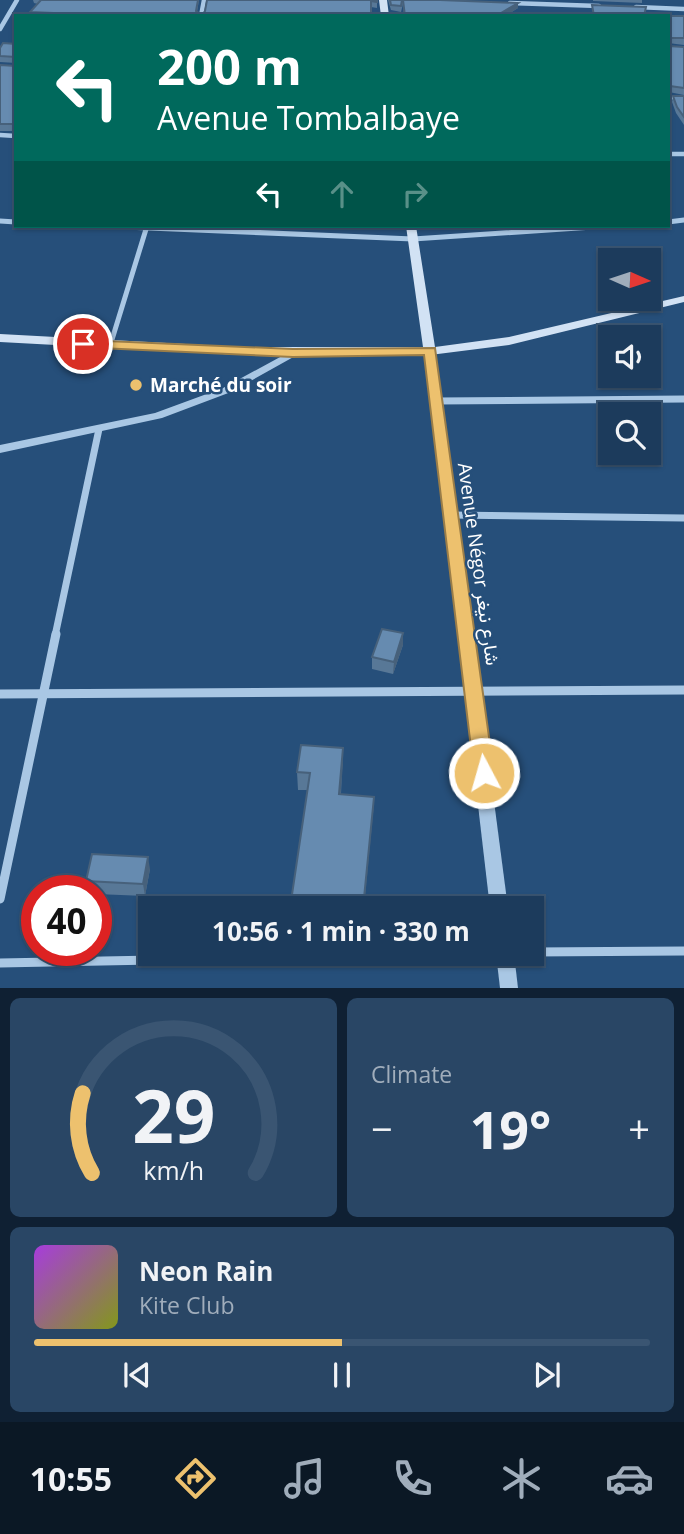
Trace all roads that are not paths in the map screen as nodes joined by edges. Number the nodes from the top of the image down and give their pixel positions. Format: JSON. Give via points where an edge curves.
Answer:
{"nodes":[{"id":1,"x":17,"y":0,"type":"edge"},
{"id":2,"x":506,"y":3,"type":"edge"},
{"id":3,"x":602,"y":6,"type":"edge"},
{"id":4,"x":629,"y":7,"type":"edge"},
{"id":5,"x":684,"y":9,"type":"edge"},
{"id":6,"x":2,"y":22,"type":"edge"},
{"id":7,"x":0,"y":29,"type":"edge"},
{"id":8,"x":147,"y":228,"type":"edge"},
{"id":9,"x":169,"y":228,"type":"edge"},
{"id":10,"x":411,"y":228,"type":"edge"},
{"id":11,"x":578,"y":228,"type":"edge"},
{"id":12,"x":413,"y":239,"type":"junction"},
{"id":13,"x":684,"y":299,"type":"edge"},
{"id":14,"x":0,"y":338,"type":"edge"},
{"id":15,"x":110,"y":346,"type":"junction"},
{"id":16,"x":430,"y":351,"type":"junction"},
{"id":17,"x":293,"y":353,"type":"junction"},
{"id":18,"x":684,"y":399,"type":"edge"},
{"id":19,"x":436,"y":401,"type":"junction"},
{"id":20,"x":99,"y":429,"type":"junction"},
{"id":21,"x":0,"y":449,"type":"edge"},
{"id":22,"x":451,"y":516,"type":"junction"},
{"id":23,"x":684,"y":518,"type":"edge"},
{"id":24,"x":684,"y":690,"type":"edge"},
{"id":25,"x":474,"y":692,"type":"junction"},
{"id":26,"x":45,"y":694,"type":"junction"},
{"id":27,"x":0,"y":695,"type":"edge"},
{"id":28,"x":498,"y":896,"type":"edge"},
{"id":29,"x":0,"y":899,"type":"edge"},
{"id":30,"x":684,"y":951,"type":"edge"},
{"id":31,"x":544,"y":953,"type":"edge"},
{"id":32,"x":138,"y":960,"type":"edge"},
{"id":33,"x":0,"y":963,"type":"edge"},
{"id":34,"x":506,"y":966,"type":"edge"},
{"id":35,"x":509,"y":988,"type":"edge"}],
"edges":[{"from":1,"to":6,"type":"street"},
{"from":2,"to":3,"type":"street"},
{"from":4,"to":5,"type":"street"},
{"from":6,"to":7,"type":"street"},
{"from":8,"to":15,"type":"street"},
{"from":9,"to":12,"type":"street"},
{"from":10,"to":12,"type":"main road","name":"Avenue Négor شارع نيغر"},
{"from":11,"to":12,"type":"street"},
{"from":12,"to":16,"type":"main road","name":"Avenue Négor شارع نيغر"},
{"from":13,"to":16,"type":"main road","via":[[509,341]]},
{"from":14,"to":15,"type":"main road"},
{"from":15,"to":17,"type":"main road"},
{"from":16,"to":17,"type":"main road"},
{"from":16,"to":19,"type":"street","name":"Avenue Négor شارع نيغر"},
{"from":17,"to":20,"type":"street","via":[[227,390],[158,416]]},
{"from":18,"to":19,"type":"street"},
{"from":19,"to":22,"type":"street","name":"Avenue Négor شارع نيغر"},
{"from":20,"to":21,"type":"street"},
{"from":20,"to":26,"type":"street"},
{"from":22,"to":23,"type":"street"},
{"from":22,"to":25,"type":"street","name":"Avenue Négor شارع نيغر"},
{"from":24,"to":25,"type":"street"},
{"from":25,"to":26,"type":"street"},
{"from":25,"to":28,"type":"street","name":"Avenue Négor شارع نيغر"},
{"from":26,"to":27,"type":"street"},
{"from":26,"to":29,"type":"street"},
{"from":30,"to":31,"type":"street"},
{"from":32,"to":33,"type":"street"},
{"from":34,"to":35,"type":"street"}]}
